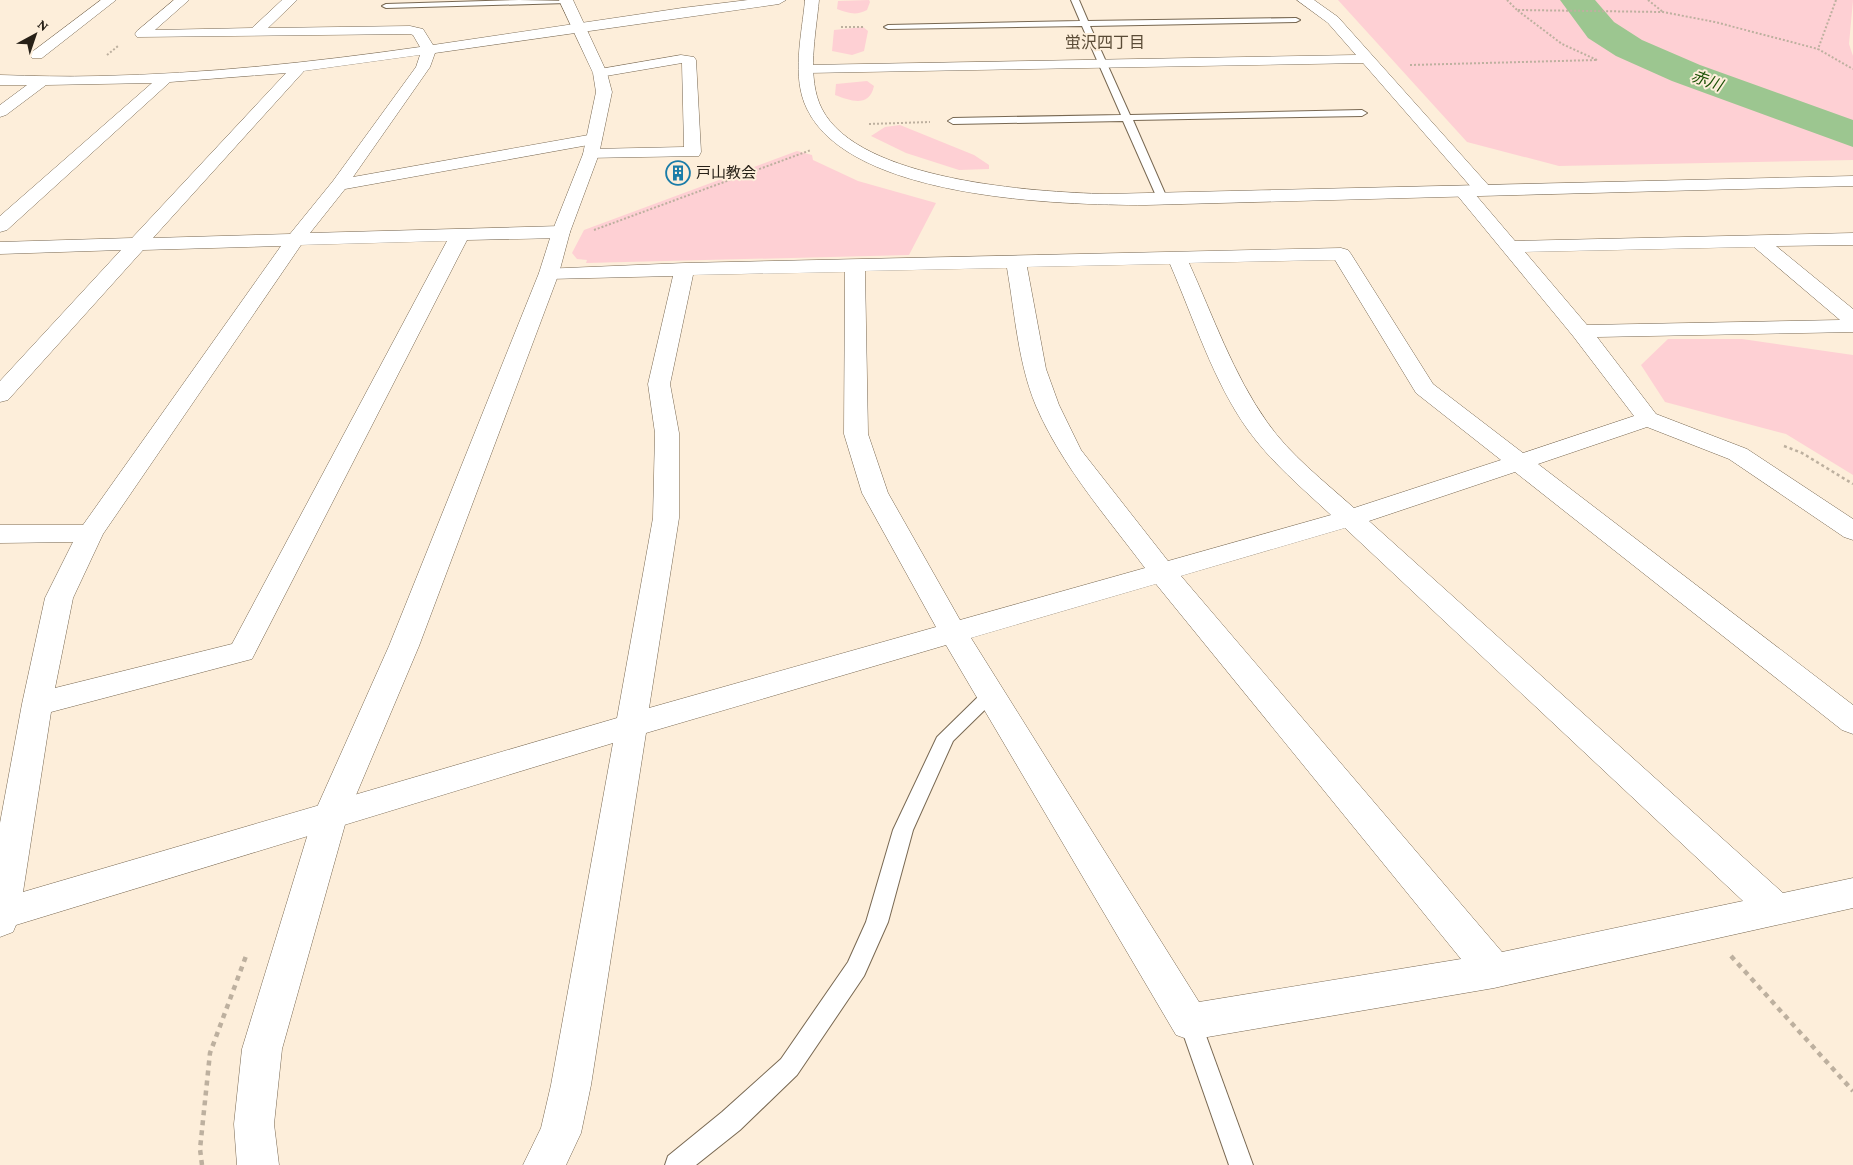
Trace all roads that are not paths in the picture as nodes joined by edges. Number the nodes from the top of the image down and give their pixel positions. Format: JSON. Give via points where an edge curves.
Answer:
{"nodes":[{"id":1,"x":109,"y":0,"type":"edge"},
{"id":2,"x":182,"y":0,"type":"edge"},
{"id":3,"x":290,"y":0,"type":"edge"},
{"id":4,"x":567,"y":0,"type":"edge"},
{"id":5,"x":779,"y":0,"type":"edge"},
{"id":6,"x":812,"y":0,"type":"edge"},
{"id":7,"x":1075,"y":0,"type":"edge"},
{"id":8,"x":1304,"y":0,"type":"edge"},
{"id":9,"x":729,"y":3,"type":"edge"},
{"id":10,"x":386,"y":6,"type":"dead end"},
{"id":11,"x":1296,"y":20,"type":"dead end"},
{"id":12,"x":1086,"y":24,"type":"junction"},
{"id":13,"x":888,"y":27,"type":"dead end"},
{"id":14,"x":578,"y":28,"type":"junction"},
{"id":15,"x":255,"y":33,"type":"junction"},
{"id":16,"x":429,"y":49,"type":"junction"},
{"id":17,"x":37,"y":55,"type":"dead end"},
{"id":18,"x":1366,"y":59,"type":"junction"},
{"id":19,"x":1104,"y":64,"type":"junction"},
{"id":20,"x":298,"y":68,"type":"junction"},
{"id":21,"x":807,"y":70,"type":"junction"},
{"id":22,"x":600,"y":73,"type":"junction"},
{"id":23,"x":0,"y":80,"type":"edge"},
{"id":24,"x":164,"y":80,"type":"junction"},
{"id":25,"x":41,"y":82,"type":"junction"},
{"id":26,"x":0,"y":112,"type":"edge"},
{"id":27,"x":1362,"y":113,"type":"dead end"},
{"id":28,"x":1127,"y":117,"type":"junction"},
{"id":29,"x":953,"y":121,"type":"road end"},
{"id":30,"x":593,"y":146,"type":"junction"},
{"id":31,"x":1853,"y":181,"type":"edge"},
{"id":32,"x":339,"y":185,"type":"junction"},
{"id":33,"x":1463,"y":191,"type":"junction"},
{"id":34,"x":1484,"y":191,"type":"junction"},
{"id":35,"x":1162,"y":198,"type":"junction"},
{"id":36,"x":0,"y":226,"type":"edge"},
{"id":37,"x":460,"y":235,"type":"junction"},
{"id":38,"x":559,"y":237,"type":"junction"},
{"id":39,"x":1853,"y":239,"type":"edge"},
{"id":40,"x":295,"y":240,"type":"junction"},
{"id":41,"x":1758,"y":241,"type":"junction"},
{"id":42,"x":139,"y":244,"type":"junction"},
{"id":43,"x":1510,"y":247,"type":"junction"},
{"id":44,"x":0,"y":248,"type":"edge"},
{"id":45,"x":1177,"y":258,"type":"junction"},
{"id":46,"x":1016,"y":262,"type":"junction"},
{"id":47,"x":855,"y":265,"type":"junction"},
{"id":48,"x":685,"y":269,"type":"junction"},
{"id":49,"x":549,"y":273,"type":"junction"},
{"id":50,"x":1853,"y":320,"type":"edge"},
{"id":51,"x":1853,"y":326,"type":"edge"},
{"id":52,"x":1581,"y":331,"type":"junction"},
{"id":53,"x":0,"y":395,"type":"edge"},
{"id":54,"x":1648,"y":420,"type":"junction"},
{"id":55,"x":1519,"y":463,"type":"junction"},
{"id":56,"x":1351,"y":518,"type":"junction"},
{"id":57,"x":1853,"y":530,"type":"edge"},
{"id":58,"x":91,"y":533,"type":"junction"},
{"id":59,"x":0,"y":534,"type":"edge"},
{"id":60,"x":1162,"y":572,"type":"junction"},
{"id":61,"x":953,"y":633,"type":"junction"},
{"id":62,"x":991,"y":695,"type":"junction"},
{"id":63,"x":37,"y":704,"type":"junction"},
{"id":64,"x":1853,"y":722,"type":"edge"},
{"id":65,"x":633,"y":725,"type":"junction"},
{"id":66,"x":331,"y":814,"type":"junction"},
{"id":67,"x":1853,"y":893,"type":"edge"},
{"id":68,"x":1778,"y":911,"type":"junction"},
{"id":69,"x":0,"y":916,"type":"edge"},
{"id":70,"x":1494,"y":971,"type":"junction"},
{"id":71,"x":1190,"y":1022,"type":"junction"},
{"id":72,"x":258,"y":1165,"type":"edge"},
{"id":73,"x":544,"y":1165,"type":"edge"},
{"id":74,"x":677,"y":1165,"type":"edge"},
{"id":75,"x":1241,"y":1165,"type":"edge"}],
"edges":[{"from":1,"to":17,"type":"street"},
{"from":2,"to":15,"type":"street","via":[[142,34]]},
{"from":3,"to":15,"type":"street"},
{"from":4,"to":10,"type":"lane"},
{"from":4,"to":14,"type":"street"},
{"from":5,"to":9,"type":"street"},
{"from":6,"to":21,"type":"street"},
{"from":7,"to":12,"type":"lane"},
{"from":8,"to":18,"type":"street","via":[[1333,20]]},
{"from":9,"to":14,"type":"street"},
{"from":11,"to":12,"type":"lane"},
{"from":12,"to":13,"type":"lane"},
{"from":12,"to":19,"type":"lane"},
{"from":14,"to":16,"type":"street"},
{"from":14,"to":22,"type":"street"},
{"from":15,"to":16,"type":"street","via":[[410,30],[418,32]]},
{"from":16,"to":20,"type":"street"},
{"from":16,"to":32,"type":"street","via":[[423,68]]},
{"from":18,"to":19,"type":"street"},
{"from":18,"to":34,"type":"street"},
{"from":19,"to":21,"type":"street"},
{"from":19,"to":28,"type":"lane"},
{"from":20,"to":24,"type":"street"},
{"from":20,"to":42,"type":"street"},
{"from":21,"to":35,"type":"street","via":[[809,102],[820,120],[836,136],[861,152],[895,166],[987,190],[1041,196]]},
{"from":22,"to":30,"type":"street","via":[[604,92]]},
{"from":22,"to":30,"type":"street","via":[[689,60],[692,152]]},
{"from":23,"to":25,"type":"street"},
{"from":24,"to":25,"type":"street"},
{"from":24,"to":36,"type":"street"},
{"from":25,"to":26,"type":"street"},
{"from":27,"to":28,"type":"lane"},
{"from":28,"to":29,"type":"lane"},
{"from":28,"to":35,"type":"lane"},
{"from":30,"to":32,"type":"street"},
{"from":30,"to":38,"type":"street"},
{"from":31,"to":34,"type":"street"},
{"from":32,"to":40,"type":"street"},
{"from":33,"to":34,"type":"street"},
{"from":33,"to":35,"type":"street"},
{"from":33,"to":43,"type":"street"},
{"from":37,"to":38,"type":"street"},
{"from":37,"to":40,"type":"street"},
{"from":37,"to":63,"type":"street","via":[[242,652]]},
{"from":38,"to":49,"type":"street"},
{"from":39,"to":41,"type":"street"},
{"from":40,"to":42,"type":"street"},
{"from":40,"to":58,"type":"street"},
{"from":41,"to":43,"type":"street"},
{"from":41,"to":50,"type":"street"},
{"from":42,"to":44,"type":"street"},
{"from":42,"to":53,"type":"street"},
{"from":43,"to":52,"type":"street"},
{"from":45,"to":46,"type":"street"},
{"from":45,"to":55,"type":"street","via":[[1341,254],[1424,388]]},
{"from":45,"to":56,"type":"street","via":[[1236,392],[1258,427],[1282,456]]},
{"from":46,"to":47,"type":"street"},
{"from":46,"to":60,"type":"street","via":[[1036,369],[1047,405],[1070,452]]},
{"from":47,"to":48,"type":"street"},
{"from":47,"to":61,"type":"street","via":[[856,434],[875,493]]},
{"from":48,"to":49,"type":"street"},
{"from":48,"to":65,"type":"street","via":[[659,384],[667,432],[666,518]]},
{"from":49,"to":66,"type":"street","via":[[404,646]]},
{"from":51,"to":52,"type":"street"},
{"from":52,"to":54,"type":"street"},
{"from":54,"to":55,"type":"street"},
{"from":54,"to":57,"type":"street","via":[[1738,454]]},
{"from":55,"to":56,"type":"street"},
{"from":55,"to":64,"type":"street"},
{"from":56,"to":60,"type":"street"},
{"from":56,"to":68,"type":"street"},
{"from":58,"to":59,"type":"street"},
{"from":58,"to":63,"type":"street","via":[[59,598]]},
{"from":60,"to":61,"type":"street"},
{"from":60,"to":70,"type":"street"},
{"from":61,"to":62,"type":"street"},
{"from":61,"to":65,"type":"street"},
{"from":62,"to":71,"type":"street"},
{"from":62,"to":74,"type":"lane","via":[[946,737],[903,830],[877,922],[850,977],[789,1067],[731,1122]]},
{"from":63,"to":69,"type":"street"},
{"from":65,"to":66,"type":"street"},
{"from":65,"to":73,"type":"street","via":[[571,1085],[560,1133]]},
{"from":66,"to":69,"type":"street"},
{"from":66,"to":72,"type":"street","via":[[262,1049],[254,1124]]},
{"from":67,"to":68,"type":"street"},
{"from":68,"to":70,"type":"street"},
{"from":70,"to":71,"type":"street"},
{"from":71,"to":75,"type":"lane"}]}
